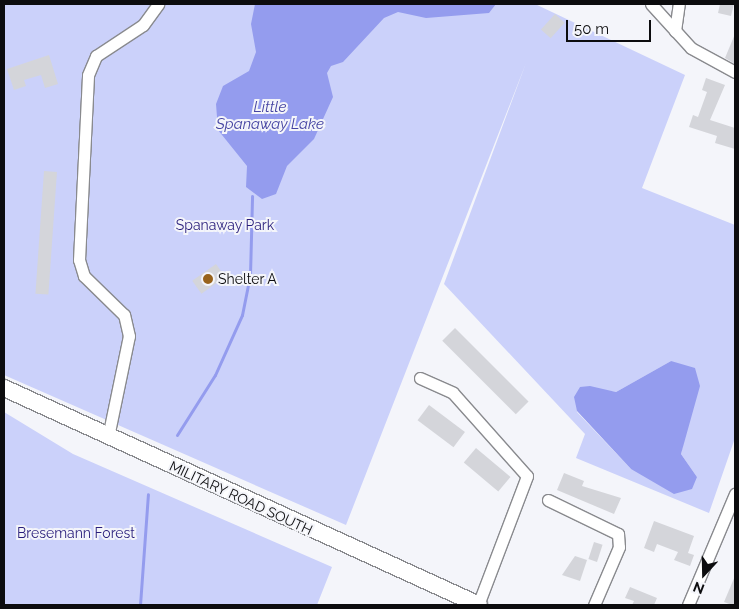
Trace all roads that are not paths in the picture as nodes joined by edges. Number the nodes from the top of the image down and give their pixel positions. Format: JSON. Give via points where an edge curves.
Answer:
{"nodes":[{"id":1,"x":158,"y":4,"type":"edge"},
{"id":2,"x":652,"y":4,"type":"edge"},
{"id":3,"x":680,"y":4,"type":"edge"},
{"id":4,"x":675,"y":31,"type":"junction"},
{"id":5,"x":735,"y":72,"type":"edge"},
{"id":6,"x":420,"y":378,"type":"dead end"},
{"id":7,"x":4,"y":388,"type":"edge"},
{"id":8,"x":108,"y":437,"type":"junction"},
{"id":9,"x":735,"y":494,"type":"edge"},
{"id":10,"x":548,"y":500,"type":"dead end"},
{"id":11,"x":479,"y":605,"type":"edge"},
{"id":12,"x":594,"y":605,"type":"edge"},
{"id":13,"x":688,"y":605,"type":"edge"}],
"edges":[{"from":1,"to":8,"type":"street","via":[[143,25],[99,53],[88,75],[78,242],[81,268],[92,286],[124,315],[129,336]]},
{"from":2,"to":4,"type":"street"},
{"from":3,"to":4,"type":"street"},
{"from":4,"to":5,"type":"street","via":[[701,56]]},
{"from":6,"to":11,"type":"street","via":[[453,393],[527,476]]},
{"from":7,"to":8,"type":"main road","name":"MILITARY ROAD SOUTH"},
{"from":8,"to":11,"type":"main road","name":"MILITARY ROAD SOUTH"},
{"from":9,"to":13,"type":"street"},
{"from":10,"to":12,"type":"street","via":[[618,534],[619,546]]}]}
